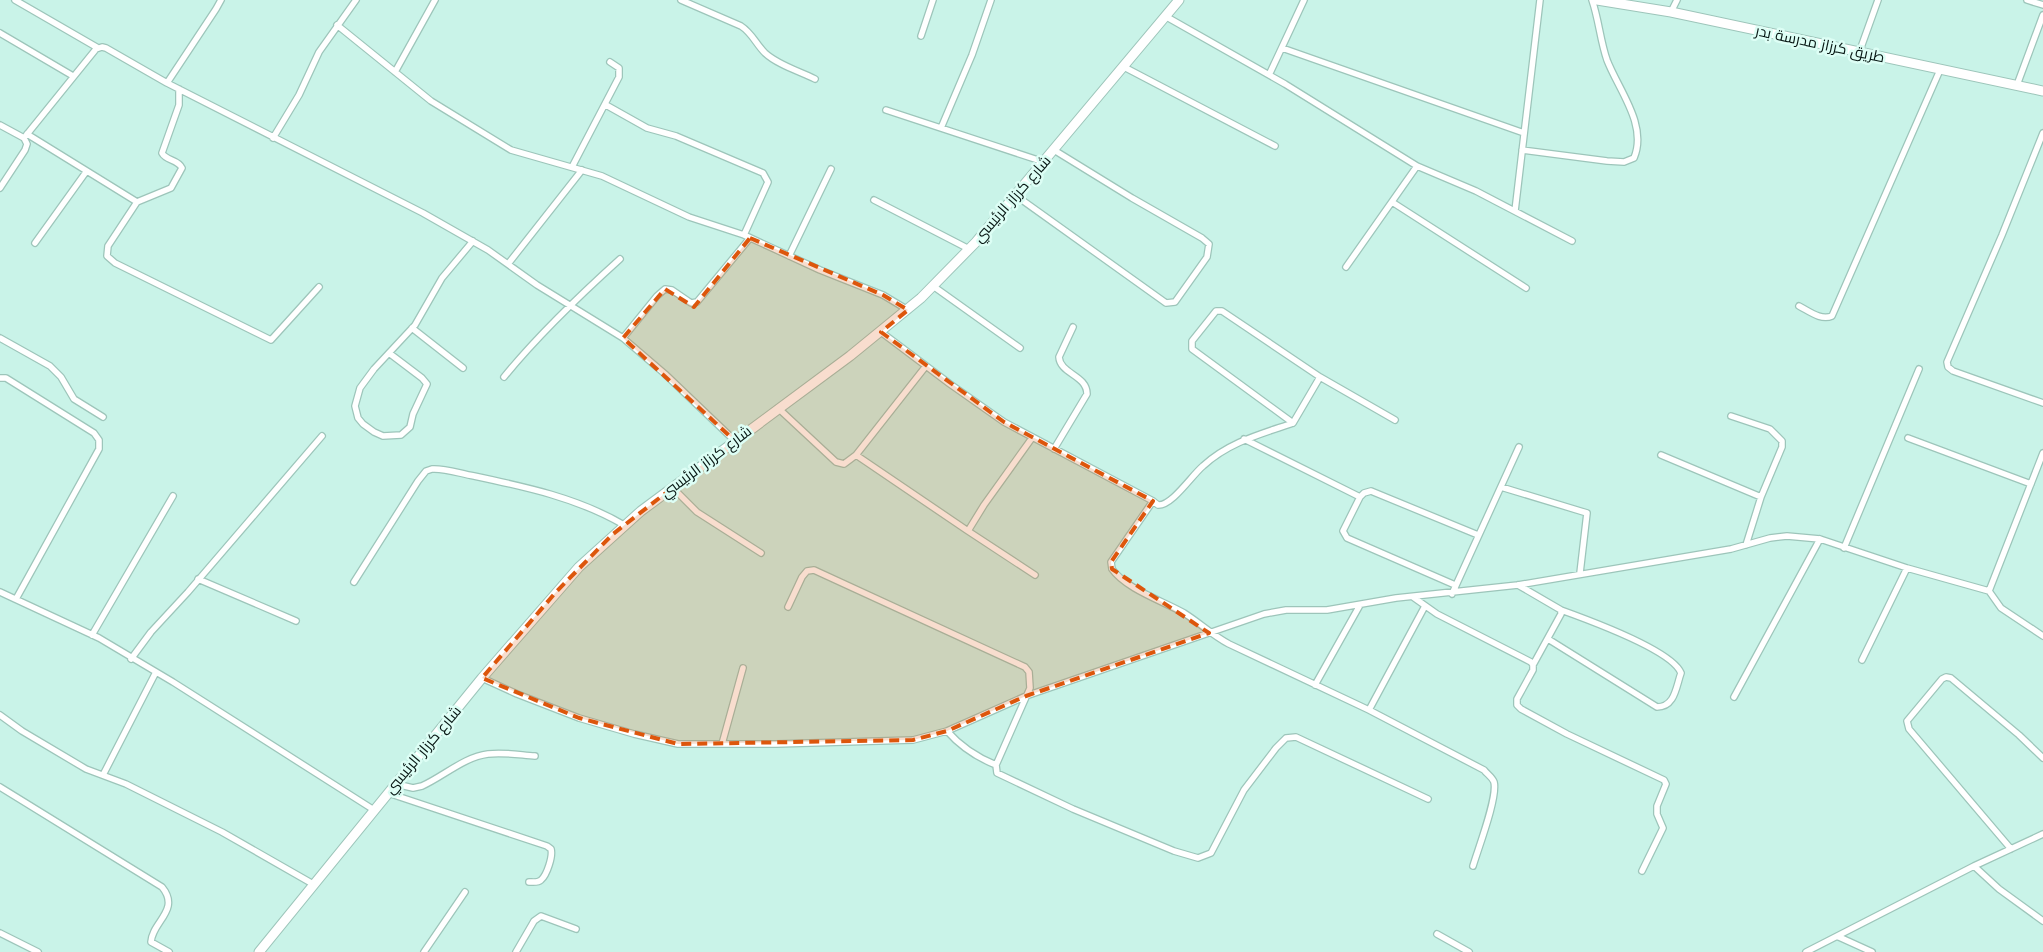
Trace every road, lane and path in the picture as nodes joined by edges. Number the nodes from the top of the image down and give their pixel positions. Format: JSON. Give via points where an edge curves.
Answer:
{"nodes":[{"id":1,"x":15,"y":0,"type":"edge"},
{"id":2,"x":220,"y":0,"type":"edge"},
{"id":3,"x":356,"y":0,"type":"edge"},
{"id":4,"x":435,"y":0,"type":"edge"},
{"id":5,"x":681,"y":0,"type":"edge"},
{"id":6,"x":933,"y":0,"type":"edge"},
{"id":7,"x":991,"y":0,"type":"edge"},
{"id":8,"x":1179,"y":0,"type":"edge"},
{"id":9,"x":1304,"y":0,"type":"edge"},
{"id":10,"x":1540,"y":0,"type":"edge"},
{"id":11,"x":1592,"y":0,"type":"edge"},
{"id":12,"x":1597,"y":0,"type":"edge"},
{"id":13,"x":1677,"y":0,"type":"edge"},
{"id":14,"x":1878,"y":0,"type":"edge"},
{"id":15,"x":2026,"y":0,"type":"edge"},
{"id":16,"x":1639,"y":3,"type":"edge"},
{"id":17,"x":2043,"y":5,"type":"edge"},
{"id":18,"x":1671,"y":12,"type":"junction"},
{"id":19,"x":2043,"y":15,"type":"edge"},
{"id":20,"x":1165,"y":16,"type":"junction"},
{"id":21,"x":338,"y":25,"type":"junction"},
{"id":22,"x":0,"y":33,"type":"edge"},
{"id":23,"x":921,"y":36,"type":"dead end"},
{"id":24,"x":98,"y":48,"type":"junction"},
{"id":25,"x":1282,"y":48,"type":"junction"},
{"id":26,"x":1859,"y":53,"type":"junction"},
{"id":27,"x":610,"y":62,"type":"dead end"},
{"id":28,"x":1124,"y":67,"type":"junction"},
{"id":29,"x":1940,"y":70,"type":"junction"},
{"id":30,"x":395,"y":72,"type":"junction"},
{"id":31,"x":1269,"y":75,"type":"junction"},
{"id":32,"x":73,"y":76,"type":"junction"},
{"id":33,"x":815,"y":79,"type":"dead end"},
{"id":34,"x":167,"y":84,"type":"junction"},
{"id":35,"x":2017,"y":85,"type":"junction"},
{"id":36,"x":179,"y":89,"type":"junction"},
{"id":37,"x":2043,"y":91,"type":"edge"},
{"id":38,"x":606,"y":105,"type":"junction"},
{"id":39,"x":886,"y":110,"type":"dead end"},
{"id":40,"x":0,"y":125,"type":"edge"},
{"id":41,"x":941,"y":128,"type":"junction"},
{"id":42,"x":1524,"y":133,"type":"junction"},
{"id":43,"x":2043,"y":133,"type":"edge"},
{"id":44,"x":25,"y":136,"type":"junction"},
{"id":45,"x":273,"y":138,"type":"junction"},
{"id":46,"x":1275,"y":146,"type":"dead end"},
{"id":47,"x":1054,"y":150,"type":"junction"},
{"id":48,"x":1522,"y":150,"type":"junction"},
{"id":49,"x":1044,"y":162,"type":"junction"},
{"id":50,"x":1417,"y":166,"type":"junction"},
{"id":51,"x":572,"y":167,"type":"junction"},
{"id":52,"x":831,"y":169,"type":"dead end"},
{"id":53,"x":582,"y":170,"type":"junction"},
{"id":54,"x":86,"y":172,"type":"junction"},
{"id":55,"x":0,"y":188,"type":"edge"},
{"id":56,"x":1015,"y":196,"type":"junction"},
{"id":57,"x":874,"y":200,"type":"dead end"},
{"id":58,"x":137,"y":202,"type":"junction"},
{"id":59,"x":1392,"y":202,"type":"junction"},
{"id":60,"x":1515,"y":211,"type":"junction"},
{"id":61,"x":744,"y":235,"type":"junction"},
{"id":62,"x":750,"y":238,"type":"junction"},
{"id":63,"x":473,"y":241,"type":"junction"},
{"id":64,"x":1572,"y":241,"type":"dead end"},
{"id":65,"x":35,"y":243,"type":"dead end"},
{"id":66,"x":969,"y":249,"type":"junction"},
{"id":67,"x":789,"y":256,"type":"junction"},
{"id":68,"x":620,"y":259,"type":"dead end"},
{"id":69,"x":508,"y":264,"type":"junction"},
{"id":70,"x":1346,"y":267,"type":"dead end"},
{"id":71,"x":933,"y":286,"type":"junction"},
{"id":72,"x":319,"y":287,"type":"dead end"},
{"id":73,"x":1526,"y":288,"type":"dead end"},
{"id":74,"x":570,"y":305,"type":"junction"},
{"id":75,"x":1799,"y":306,"type":"dead end"},
{"id":76,"x":908,"y":310,"type":"junction"},
{"id":77,"x":1073,"y":327,"type":"dead end"},
{"id":78,"x":412,"y":328,"type":"junction"},
{"id":79,"x":881,"y":332,"type":"junction"},
{"id":80,"x":0,"y":338,"type":"edge"},
{"id":81,"x":623,"y":338,"type":"junction"},
{"id":82,"x":1020,"y":348,"type":"dead end"},
{"id":83,"x":389,"y":353,"type":"junction"},
{"id":84,"x":926,"y":366,"type":"junction"},
{"id":85,"x":463,"y":368,"type":"dead end"},
{"id":86,"x":1918,"y":369,"type":"dead end"},
{"id":87,"x":504,"y":377,"type":"dead end"},
{"id":88,"x":1320,"y":377,"type":"junction"},
{"id":89,"x":0,"y":378,"type":"edge"},
{"id":90,"x":2043,"y":403,"type":"edge"},
{"id":91,"x":778,"y":408,"type":"junction"},
{"id":92,"x":1732,"y":416,"type":"dead end"},
{"id":93,"x":103,"y":417,"type":"dead end"},
{"id":94,"x":1395,"y":420,"type":"dead end"},
{"id":95,"x":1293,"y":423,"type":"junction"},
{"id":96,"x":322,"y":436,"type":"dead end"},
{"id":97,"x":1032,"y":438,"type":"junction"},
{"id":98,"x":1908,"y":438,"type":"dead end"},
{"id":99,"x":1244,"y":439,"type":"junction"},
{"id":100,"x":734,"y":440,"type":"junction"},
{"id":101,"x":1519,"y":447,"type":"dead end"},
{"id":102,"x":1054,"y":449,"type":"junction"},
{"id":103,"x":2043,"y":454,"type":"edge"},
{"id":104,"x":856,"y":455,"type":"junction"},
{"id":105,"x":1661,"y":455,"type":"dead end"},
{"id":106,"x":2031,"y":484,"type":"junction"},
{"id":107,"x":672,"y":487,"type":"junction"},
{"id":108,"x":1501,"y":487,"type":"junction"},
{"id":109,"x":173,"y":496,"type":"dead end"},
{"id":110,"x":1360,"y":496,"type":"junction"},
{"id":111,"x":1761,"y":497,"type":"junction"},
{"id":112,"x":1153,"y":501,"type":"junction"},
{"id":113,"x":624,"y":525,"type":"junction"},
{"id":114,"x":968,"y":530,"type":"junction"},
{"id":115,"x":1478,"y":535,"type":"junction"},
{"id":116,"x":1820,"y":539,"type":"junction"},
{"id":117,"x":1746,"y":545,"type":"junction"},
{"id":118,"x":1844,"y":548,"type":"junction"},
{"id":119,"x":761,"y":553,"type":"dead end"},
{"id":120,"x":1907,"y":568,"type":"junction"},
{"id":121,"x":1580,"y":573,"type":"junction"},
{"id":122,"x":1035,"y":575,"type":"dead end"},
{"id":123,"x":198,"y":579,"type":"junction"},
{"id":124,"x":354,"y":582,"type":"dead end"},
{"id":125,"x":1455,"y":585,"type":"junction"},
{"id":126,"x":1518,"y":585,"type":"junction"},
{"id":127,"x":0,"y":592,"type":"edge"},
{"id":128,"x":1989,"y":592,"type":"junction"},
{"id":129,"x":1452,"y":594,"type":"junction"},
{"id":130,"x":1413,"y":597,"type":"junction"},
{"id":131,"x":16,"y":599,"type":"junction"},
{"id":132,"x":1360,"y":605,"type":"junction"},
{"id":133,"x":1425,"y":606,"type":"junction"},
{"id":134,"x":788,"y":607,"type":"dead end"},
{"id":135,"x":1561,"y":610,"type":"junction"},
{"id":136,"x":296,"y":621,"type":"dead end"},
{"id":137,"x":1209,"y":633,"type":"junction"},
{"id":138,"x":92,"y":635,"type":"junction"},
{"id":139,"x":2043,"y":636,"type":"edge"},
{"id":140,"x":1548,"y":639,"type":"junction"},
{"id":141,"x":131,"y":659,"type":"junction"},
{"id":142,"x":1862,"y":660,"type":"dead end"},
{"id":143,"x":1533,"y":665,"type":"junction"},
{"id":144,"x":743,"y":668,"type":"dead end"},
{"id":145,"x":156,"y":672,"type":"junction"},
{"id":146,"x":482,"y":678,"type":"junction"},
{"id":147,"x":1314,"y":685,"type":"junction"},
{"id":148,"x":1026,"y":696,"type":"junction"},
{"id":149,"x":1734,"y":697,"type":"dead end"},
{"id":150,"x":1369,"y":710,"type":"junction"},
{"id":151,"x":0,"y":715,"type":"edge"},
{"id":152,"x":947,"y":731,"type":"junction"},
{"id":153,"x":722,"y":744,"type":"junction"},
{"id":154,"x":535,"y":756,"type":"dead end"},
{"id":155,"x":2043,"y":758,"type":"edge"},
{"id":156,"x":996,"y":765,"type":"junction"},
{"id":157,"x":102,"y":776,"type":"junction"},
{"id":158,"x":396,"y":784,"type":"junction"},
{"id":159,"x":0,"y":787,"type":"edge"},
{"id":160,"x":388,"y":793,"type":"junction"},
{"id":161,"x":1428,"y":799,"type":"dead end"},
{"id":162,"x":374,"y":810,"type":"junction"},
{"id":163,"x":2043,"y":834,"type":"edge"},
{"id":164,"x":2011,"y":849,"type":"junction"},
{"id":165,"x":1473,"y":866,"type":"dead end"},
{"id":166,"x":1974,"y":866,"type":"junction"},
{"id":167,"x":1642,"y":871,"type":"dead end"},
{"id":168,"x":529,"y":882,"type":"dead end"},
{"id":169,"x":313,"y":884,"type":"junction"},
{"id":170,"x":465,"y":892,"type":"dead end"},
{"id":171,"x":2043,"y":921,"type":"edge"},
{"id":172,"x":576,"y":929,"type":"dead end"},
{"id":173,"x":0,"y":933,"type":"edge"},
{"id":174,"x":1437,"y":934,"type":"dead end"},
{"id":175,"x":1839,"y":937,"type":"junction"},
{"id":176,"x":38,"y":952,"type":"edge"},
{"id":177,"x":169,"y":952,"type":"edge"},
{"id":178,"x":259,"y":952,"type":"edge"},
{"id":179,"x":424,"y":952,"type":"edge"},
{"id":180,"x":516,"y":952,"type":"edge"},
{"id":181,"x":1469,"y":952,"type":"edge"},
{"id":182,"x":1806,"y":952,"type":"edge"},
{"id":183,"x":1872,"y":952,"type":"edge"}],
"edges":[{"from":1,"to":24,"type":"street"},
{"from":2,"to":34,"type":"street"},
{"from":3,"to":21,"type":"street"},
{"from":4,"to":30,"type":"street"},
{"from":5,"to":33,"type":"street","via":[[748,30],[772,59]]},
{"from":6,"to":23,"type":"street"},
{"from":7,"to":41,"type":"street"},
{"from":8,"to":20,"type":"street","name":"شارع كرزاز الرئيسي"},
{"from":9,"to":25,"type":"street"},
{"from":10,"to":42,"type":"street"},
{"from":11,"to":48,"type":"street","via":[[1608,62],[1636,126],[1638,149],[1634,158],[1624,162],[1607,161]]},
{"from":12,"to":16,"type":"street","name":"طريق كرزاز مدرسة بدر"},
{"from":13,"to":18,"type":"street"},
{"from":14,"to":26,"type":"street"},
{"from":15,"to":17,"type":"street"},
{"from":16,"to":18,"type":"street","name":"طريق كرزاز مدرسة بدر"},
{"from":18,"to":26,"type":"street","name":"طريق كرزاز مدرسة بدر"},
{"from":19,"to":35,"type":"street"},
{"from":20,"to":28,"type":"street","name":"شارع كرزاز الرئيسي"},
{"from":20,"to":31,"type":"street"},
{"from":21,"to":30,"type":"street"},
{"from":21,"to":45,"type":"street","via":[[319,52],[299,95]]},
{"from":22,"to":32,"type":"street"},
{"from":24,"to":32,"type":"street"},
{"from":24,"to":34,"type":"street","via":[[106,48]]},
{"from":25,"to":31,"type":"street"},
{"from":25,"to":42,"type":"street"},
{"from":26,"to":29,"type":"street","name":"طريق كرزاز مدرسة بدر"},
{"from":27,"to":38,"type":"street","via":[[620,72]]},
{"from":28,"to":46,"type":"street"},
{"from":28,"to":47,"type":"street","name":"شارع كرزاز الرئيسي"},
{"from":29,"to":35,"type":"street","name":"طريق كرزاز مدرسة بدر"},
{"from":29,"to":75,"type":"street","via":[[1832,316],[1820,317]]},
{"from":30,"to":51,"type":"street","via":[[444,110],[511,150]]},
{"from":31,"to":50,"type":"street"},
{"from":32,"to":44,"type":"street"},
{"from":34,"to":36,"type":"street"},
{"from":35,"to":37,"type":"street","name":"طريق كرزاز مدرسة بدر"},
{"from":36,"to":45,"type":"street"},
{"from":36,"to":58,"type":"street","via":[[178,105],[162,153],[182,168],[171,188]]},
{"from":38,"to":51,"type":"street"},
{"from":38,"to":61,"type":"street","via":[[647,128],[676,136],[763,173],[768,182]]},
{"from":39,"to":41,"type":"street"},
{"from":40,"to":44,"type":"street"},
{"from":41,"to":49,"type":"street"},
{"from":42,"to":48,"type":"street"},
{"from":43,"to":90,"type":"street","via":[[1948,362],[1948,368],[1953,371]]},
{"from":44,"to":54,"type":"street"},
{"from":44,"to":55,"type":"street","via":[[27,146]]},
{"from":45,"to":63,"type":"street"},
{"from":47,"to":49,"type":"street","name":"شارع كرزاز الرئيسي"},
{"from":47,"to":56,"type":"street","via":[[1209,244],[1207,257],[1175,302],[1166,303]]},
{"from":48,"to":60,"type":"street"},
{"from":49,"to":56,"type":"street","name":"شارع كرزاز الرئيسي"},
{"from":50,"to":59,"type":"street"},
{"from":50,"to":60,"type":"street"},
{"from":51,"to":53,"type":"street"},
{"from":52,"to":67,"type":"street"},
{"from":53,"to":61,"type":"street","via":[[602,176],[689,218]]},
{"from":53,"to":69,"type":"street"},
{"from":54,"to":58,"type":"street"},
{"from":54,"to":65,"type":"street"},
{"from":56,"to":66,"type":"street","name":"شارع كرزاز الرئيسي"},
{"from":57,"to":66,"type":"street"},
{"from":58,"to":72,"type":"street","via":[[108,246],[106,252],[110,260],[267,339],[275,338]]},
{"from":59,"to":70,"type":"street"},
{"from":59,"to":73,"type":"street"},
{"from":60,"to":64,"type":"street"},
{"from":61,"to":62,"type":"street"},
{"from":62,"to":67,"type":"street"},
{"from":62,"to":81,"type":"street","via":[[697,302],[691,303],[665,289]]},
{"from":63,"to":69,"type":"street"},
{"from":63,"to":78,"type":"street","via":[[442,278]]},
{"from":66,"to":71,"type":"street","name":"شارع كرزاز الرئيسي"},
{"from":67,"to":76,"type":"street","via":[[883,295]]},
{"from":68,"to":74,"type":"street"},
{"from":69,"to":74,"type":"street"},
{"from":71,"to":76,"type":"street","name":"شارع كرزاز الرئيسي"},
{"from":71,"to":82,"type":"street"},
{"from":74,"to":81,"type":"street"},
{"from":74,"to":87,"type":"street"},
{"from":76,"to":79,"type":"street","name":"شارع كرزاز الرئيسي"},
{"from":77,"to":102,"type":"street","via":[[1059,357],[1060,362],[1083,382],[1087,394]]},
{"from":78,"to":83,"type":"street"},
{"from":78,"to":85,"type":"street"},
{"from":79,"to":84,"type":"street"},
{"from":79,"to":91,"type":"street","name":"شارع كرزاز الرئيسي"},
{"from":80,"to":93,"type":"street","via":[[50,366],[74,399]]},
{"from":81,"to":100,"type":"street"},
{"from":83,"to":83,"type":"street","via":[[427,384],[410,427],[395,436],[383,436],[368,428],[358,418],[355,406],[360,388]]},
{"from":84,"to":97,"type":"street"},
{"from":84,"to":104,"type":"street"},
{"from":86,"to":118,"type":"street"},
{"from":88,"to":94,"type":"street"},
{"from":88,"to":95,"type":"street"},
{"from":88,"to":95,"type":"street","via":[[1220,310],[1192,341],[1192,349]]},
{"from":89,"to":131,"type":"street","via":[[6,378],[59,410],[94,433],[99,443],[95,457]]},
{"from":91,"to":100,"type":"street","name":"شارع كرزاز الرئيسي"},
{"from":91,"to":104,"type":"street","via":[[836,462],[848,463]]},
{"from":92,"to":111,"type":"street","via":[[1770,429],[1782,441]]},
{"from":95,"to":99,"type":"street"},
{"from":96,"to":123,"type":"street"},
{"from":97,"to":102,"type":"street"},
{"from":97,"to":114,"type":"street"},
{"from":98,"to":106,"type":"street"},
{"from":99,"to":110,"type":"street"},
{"from":99,"to":112,"type":"street","via":[[1204,464],[1168,503],[1158,505]]},
{"from":100,"to":107,"type":"street","name":"شارع كرزاز الرئيسي"},
{"from":101,"to":108,"type":"street"},
{"from":102,"to":112,"type":"street"},
{"from":103,"to":106,"type":"street"},
{"from":104,"to":114,"type":"street"},
{"from":105,"to":111,"type":"street"},
{"from":106,"to":128,"type":"street"},
{"from":107,"to":113,"type":"street","name":"شارع كرزاز الرئيسي"},
{"from":107,"to":119,"type":"street","via":[[697,512]]},
{"from":108,"to":115,"type":"street"},
{"from":108,"to":121,"type":"street","via":[[1587,513]]},
{"from":109,"to":138,"type":"street"},
{"from":110,"to":115,"type":"street","via":[[1371,492]]},
{"from":110,"to":125,"type":"street","via":[[1343,531],[1345,537]]},
{"from":111,"to":117,"type":"street"},
{"from":112,"to":137,"type":"street","via":[[1111,562],[1112,569],[1119,578],[1183,613]]},
{"from":113,"to":124,"type":"street","via":[[564,498],[432,469],[418,480]]},
{"from":113,"to":146,"type":"street","name":"شارع كرزاز الرئيسي","via":[[556,592]]},
{"from":114,"to":122,"type":"street"},
{"from":115,"to":125,"type":"street"},
{"from":116,"to":117,"type":"street","via":[[1787,536]]},
{"from":116,"to":118,"type":"street"},
{"from":116,"to":149,"type":"street"},
{"from":117,"to":121,"type":"street"},
{"from":118,"to":120,"type":"street"},
{"from":120,"to":128,"type":"street"},
{"from":120,"to":142,"type":"street"},
{"from":121,"to":126,"type":"street"},
{"from":123,"to":136,"type":"street"},
{"from":123,"to":141,"type":"street"},
{"from":125,"to":129,"type":"street"},
{"from":126,"to":129,"type":"street"},
{"from":126,"to":135,"type":"street"},
{"from":127,"to":131,"type":"street"},
{"from":128,"to":139,"type":"street","via":[[2001,608]]},
{"from":129,"to":130,"type":"street"},
{"from":130,"to":132,"type":"street"},
{"from":130,"to":133,"type":"street"},
{"from":131,"to":138,"type":"street"},
{"from":132,"to":137,"type":"street","via":[[1327,610],[1276,611]]},
{"from":132,"to":147,"type":"street"},
{"from":133,"to":143,"type":"street"},
{"from":133,"to":150,"type":"street"},
{"from":134,"to":148,"type":"street","via":[[807,571],[820,571],[1025,667],[1031,681]]},
{"from":135,"to":140,"type":"street"},
{"from":135,"to":140,"type":"street","via":[[1644,645],[1676,664],[1681,673],[1670,704],[1657,707]]},
{"from":137,"to":147,"type":"street"},
{"from":137,"to":148,"type":"street"},
{"from":138,"to":141,"type":"street"},
{"from":140,"to":143,"type":"street"},
{"from":141,"to":145,"type":"street"},
{"from":143,"to":167,"type":"street","via":[[1517,699],[1521,709],[1664,780],[1666,784],[1657,806],[1663,828]]},
{"from":144,"to":153,"type":"street"},
{"from":145,"to":157,"type":"street"},
{"from":145,"to":162,"type":"street"},
{"from":146,"to":153,"type":"street","via":[[562,712],[634,734],[678,744]]},
{"from":146,"to":158,"type":"street","name":"شارع كرزاز الرئيسي"},
{"from":147,"to":150,"type":"street"},
{"from":148,"to":152,"type":"street"},
{"from":148,"to":156,"type":"street"},
{"from":150,"to":165,"type":"street","via":[[1484,770],[1492,778],[1494,798]]},
{"from":151,"to":157,"type":"street"},
{"from":152,"to":153,"type":"street","via":[[913,740]]},
{"from":152,"to":156,"type":"street","via":[[974,756]]},
{"from":154,"to":158,"type":"street","via":[[487,754],[422,786],[413,788]]},
{"from":155,"to":164,"type":"street","via":[[1951,678],[1942,679],[1908,721],[1909,729]]},
{"from":156,"to":161,"type":"street","via":[[995,771],[999,775],[1198,858],[1211,853],[1244,790],[1286,738],[1296,737]]},
{"from":157,"to":169,"type":"street","via":[[126,784],[222,832]]},
{"from":158,"to":160,"type":"street","name":"شارع كرزاز الرئيسي"},
{"from":159,"to":177,"type":"street","via":[[162,888],[167,894],[168,906],[151,940]]},
{"from":160,"to":162,"type":"street","name":"شارع كرزاز الرئيسي"},
{"from":160,"to":168,"type":"street","via":[[548,846],[552,854],[543,879]]},
{"from":162,"to":169,"type":"street","name":"شارع كرزاز الرئيسي"},
{"from":163,"to":164,"type":"street"},
{"from":164,"to":166,"type":"street"},
{"from":166,"to":171,"type":"street"},
{"from":166,"to":175,"type":"street"},
{"from":169,"to":178,"type":"street","name":"شارع كرزاز الرئيسي"},
{"from":170,"to":179,"type":"street"},
{"from":172,"to":180,"type":"street","via":[[541,916],[534,921]]},
{"from":173,"to":176,"type":"street"},
{"from":174,"to":181,"type":"street"},
{"from":175,"to":182,"type":"street"},
{"from":175,"to":183,"type":"street"}]}
